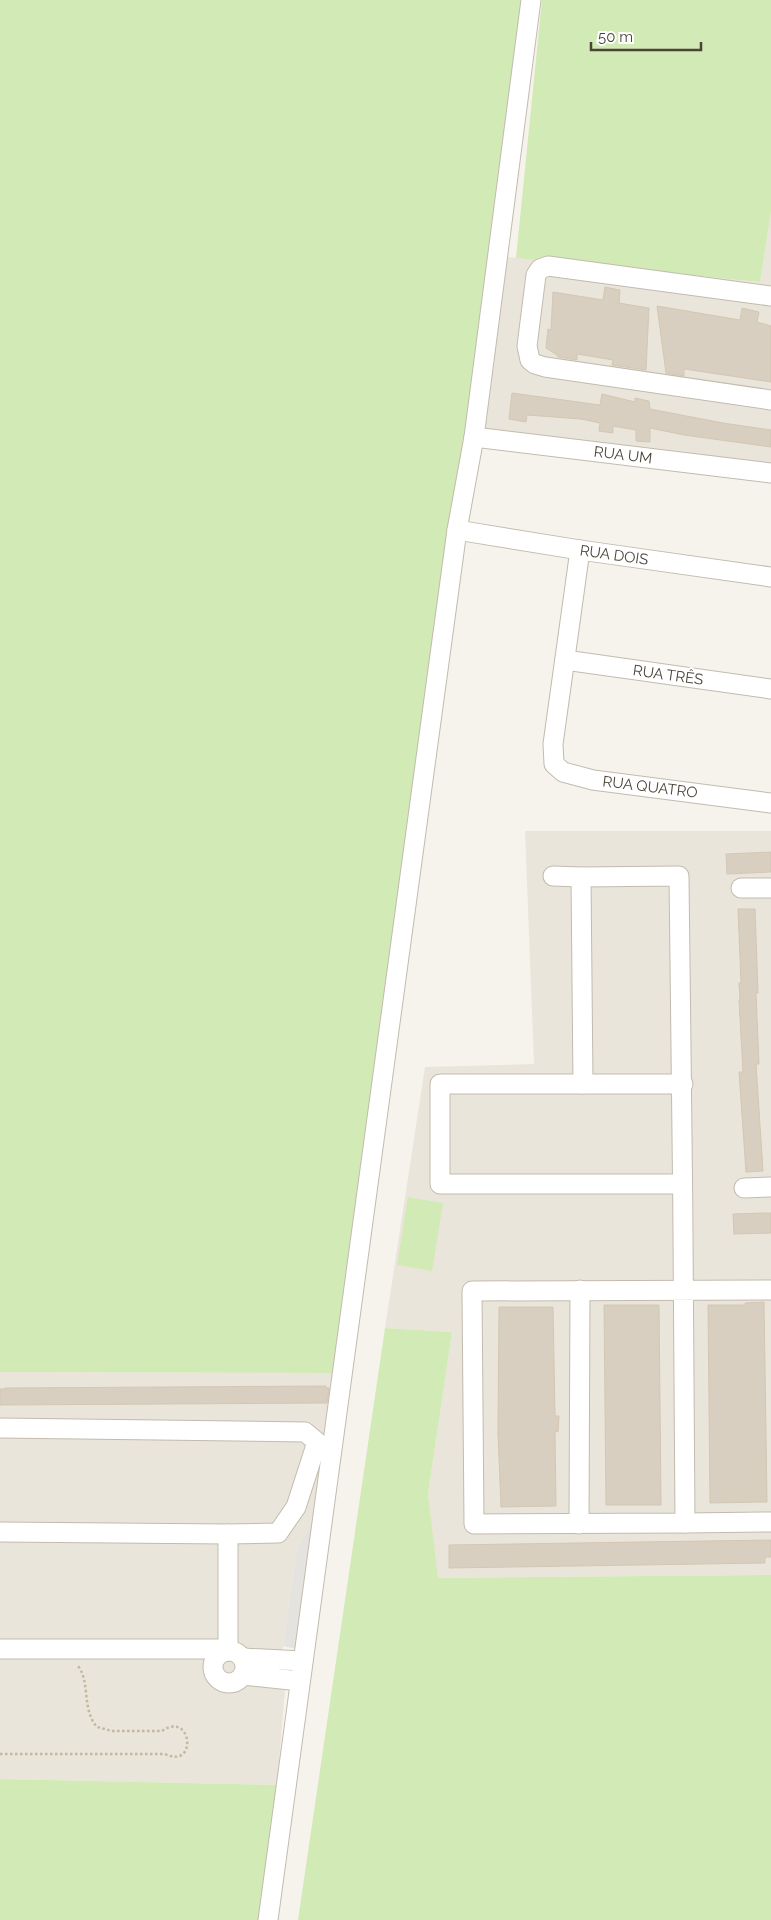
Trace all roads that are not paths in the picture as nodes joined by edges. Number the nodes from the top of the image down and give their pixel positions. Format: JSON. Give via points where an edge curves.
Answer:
{"nodes":[{"id":1,"x":531,"y":0,"type":"edge"},
{"id":2,"x":771,"y":296,"type":"edge"},
{"id":3,"x":771,"y":400,"type":"edge"},
{"id":4,"x":474,"y":437,"type":"junction"},
{"id":5,"x":771,"y":473,"type":"edge"},
{"id":6,"x":457,"y":530,"type":"junction"},
{"id":7,"x":580,"y":550,"type":"junction"},
{"id":8,"x":771,"y":577,"type":"edge"},
{"id":9,"x":565,"y":660,"type":"junction"},
{"id":10,"x":771,"y":690,"type":"edge"},
{"id":11,"x":771,"y":803,"type":"edge"},
{"id":12,"x":553,"y":876,"type":"dead end"},
{"id":13,"x":581,"y":877,"type":"junction"},
{"id":14,"x":741,"y":888,"type":"dead end"},
{"id":15,"x":771,"y":888,"type":"edge"},
{"id":16,"x":583,"y":1084,"type":"junction"},
{"id":17,"x":682,"y":1084,"type":"junction"},
{"id":18,"x":682,"y":1184,"type":"junction"},
{"id":19,"x":771,"y":1187,"type":"edge"},
{"id":20,"x":744,"y":1188,"type":"dead end"},
{"id":21,"x":580,"y":1290,"type":"junction"},
{"id":22,"x":682,"y":1290,"type":"junction"},
{"id":23,"x":771,"y":1290,"type":"edge"},
{"id":24,"x":0,"y":1428,"type":"edge"},
{"id":25,"x":771,"y":1522,"type":"edge"},
{"id":26,"x":685,"y":1523,"type":"junction"},
{"id":27,"x":579,"y":1524,"type":"junction"},
{"id":28,"x":0,"y":1532,"type":"edge"},
{"id":29,"x":228,"y":1534,"type":"junction"},
{"id":30,"x":0,"y":1649,"type":"edge"},
{"id":31,"x":238,"y":1661,"type":"junction"},
{"id":32,"x":302,"y":1661,"type":"junction"},
{"id":33,"x":300,"y":1681,"type":"junction"},
{"id":34,"x":268,"y":1920,"type":"edge"}],
"edges":[{"from":1,"to":4,"type":"street"},
{"from":2,"to":3,"type":"street","via":[[548,266],[536,275],[528,346],[530,360],[544,367]]},
{"from":4,"to":5,"type":"street","name":"RUA UM"},
{"from":4,"to":6,"type":"street"},
{"from":6,"to":7,"type":"street","name":"RUA DOIS"},
{"from":6,"to":32,"type":"street"},
{"from":7,"to":8,"type":"street","name":"RUA DOIS"},
{"from":7,"to":9,"type":"street"},
{"from":9,"to":10,"type":"street","name":"RUA TRÊS"},
{"from":9,"to":11,"type":"street","name":"RUA QUATRO","via":[[553,744],[554,764],[563,772],[578,777]]},
{"from":12,"to":13,"type":"street"},
{"from":13,"to":16,"type":"street"},
{"from":13,"to":17,"type":"street","via":[[679,876]]},
{"from":14,"to":15,"type":"street"},
{"from":16,"to":17,"type":"street"},
{"from":16,"to":18,"type":"street","via":[[440,1084],[440,1184]]},
{"from":17,"to":18,"type":"street"},
{"from":18,"to":22,"type":"street"},
{"from":19,"to":20,"type":"street"},
{"from":21,"to":22,"type":"street"},
{"from":21,"to":27,"type":"street"},
{"from":21,"to":27,"type":"street","via":[[472,1291],[474,1524]]},
{"from":22,"to":23,"type":"street"},
{"from":22,"to":26,"type":"street"},
{"from":24,"to":29,"type":"street","via":[[305,1432],[317,1442],[296,1507],[278,1533]]},
{"from":25,"to":26,"type":"street"},
{"from":26,"to":27,"type":"street"},
{"from":28,"to":29,"type":"street"},
{"from":29,"to":31,"type":"street"},
{"from":30,"to":31,"type":"street","via":[[226,1649]]},
{"from":31,"to":32,"type":"street"},
{"from":31,"to":33,"type":"street"},
{"from":32,"to":33,"type":"street"},
{"from":33,"to":34,"type":"street"}]}
